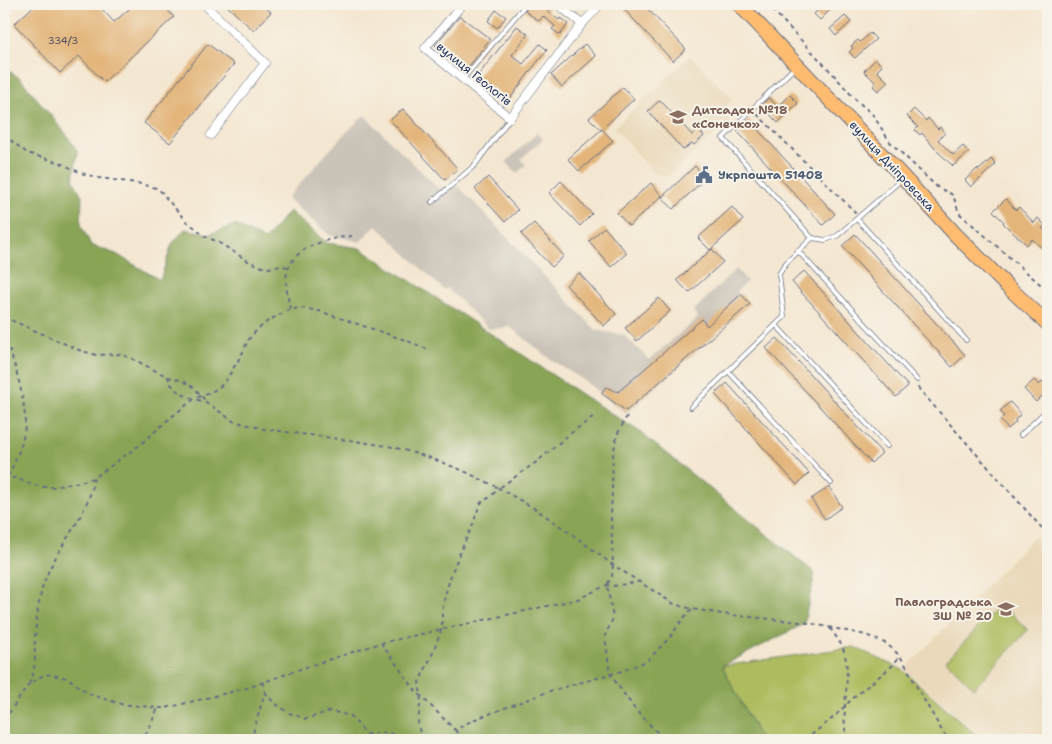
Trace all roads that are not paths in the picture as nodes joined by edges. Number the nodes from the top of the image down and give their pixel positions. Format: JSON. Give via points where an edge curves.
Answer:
{"nodes":[{"id":1,"x":204,"y":4,"type":"edge"},
{"id":2,"x":463,"y":4,"type":"edge"},
{"id":3,"x":526,"y":4,"type":"edge"},
{"id":4,"x":557,"y":4,"type":"edge"},
{"id":5,"x":601,"y":4,"type":"edge"},
{"id":6,"x":739,"y":4,"type":"edge"},
{"id":7,"x":582,"y":24,"type":"junction"},
{"id":8,"x":797,"y":65,"type":"junction"},
{"id":9,"x":463,"y":79,"type":"junction"},
{"id":10,"x":510,"y":118,"type":"junction"},
{"id":11,"x":211,"y":135,"type":"dead end"},
{"id":12,"x":903,"y":177,"type":"junction"},
{"id":13,"x":432,"y":202,"type":"dead end"},
{"id":14,"x":858,"y":218,"type":"junction"},
{"id":15,"x":812,"y":238,"type":"junction"},
{"id":16,"x":798,"y":251,"type":"junction"},
{"id":17,"x":1048,"y":324,"type":"edge"},
{"id":18,"x":776,"y":325,"type":"junction"},
{"id":19,"x":966,"y":340,"type":"dead end"},
{"id":20,"x":728,"y":371,"type":"junction"},
{"id":21,"x":917,"y":380,"type":"road end"},
{"id":22,"x":691,"y":407,"type":"dead end"},
{"id":23,"x":1048,"y":410,"type":"edge"},
{"id":24,"x":1021,"y":435,"type":"dead end"},
{"id":25,"x":887,"y":446,"type":"dead end"},
{"id":26,"x":831,"y":482,"type":"dead end"}],
"edges":[{"from":1,"to":11,"type":"street","via":[[265,63]]},
{"from":2,"to":9,"type":"street","name":"вулиця Геологів","via":[[426,48]]},
{"from":3,"to":9,"type":"lane"},
{"from":4,"to":7,"type":"street"},
{"from":5,"to":7,"type":"street","name":"вулиця Геологів"},
{"from":6,"to":8,"type":"highway","name":"вулиця Дніпровська"},
{"from":7,"to":10,"type":"street","name":"вулиця Геологів"},
{"from":8,"to":12,"type":"highway","name":"вулиця Дніпровська"},
{"from":8,"to":15,"type":"lane","via":[[723,138]]},
{"from":9,"to":10,"type":"street","name":"вулиця Геологів"},
{"from":10,"to":13,"type":"lane","via":[[474,166]]},
{"from":12,"to":14,"type":"lane"},
{"from":12,"to":17,"type":"highway","name":"вулиця Дніпровська","via":[[955,234]]},
{"from":14,"to":15,"type":"lane","via":[[838,236],[825,240]]},
{"from":14,"to":19,"type":"lane"},
{"from":15,"to":16,"type":"lane"},
{"from":16,"to":18,"type":"lane","via":[[780,274],[784,317]]},
{"from":16,"to":21,"type":"lane"},
{"from":18,"to":20,"type":"lane"},
{"from":18,"to":25,"type":"lane"},
{"from":20,"to":22,"type":"lane"},
{"from":20,"to":26,"type":"lane"},
{"from":23,"to":24,"type":"lane"}]}
